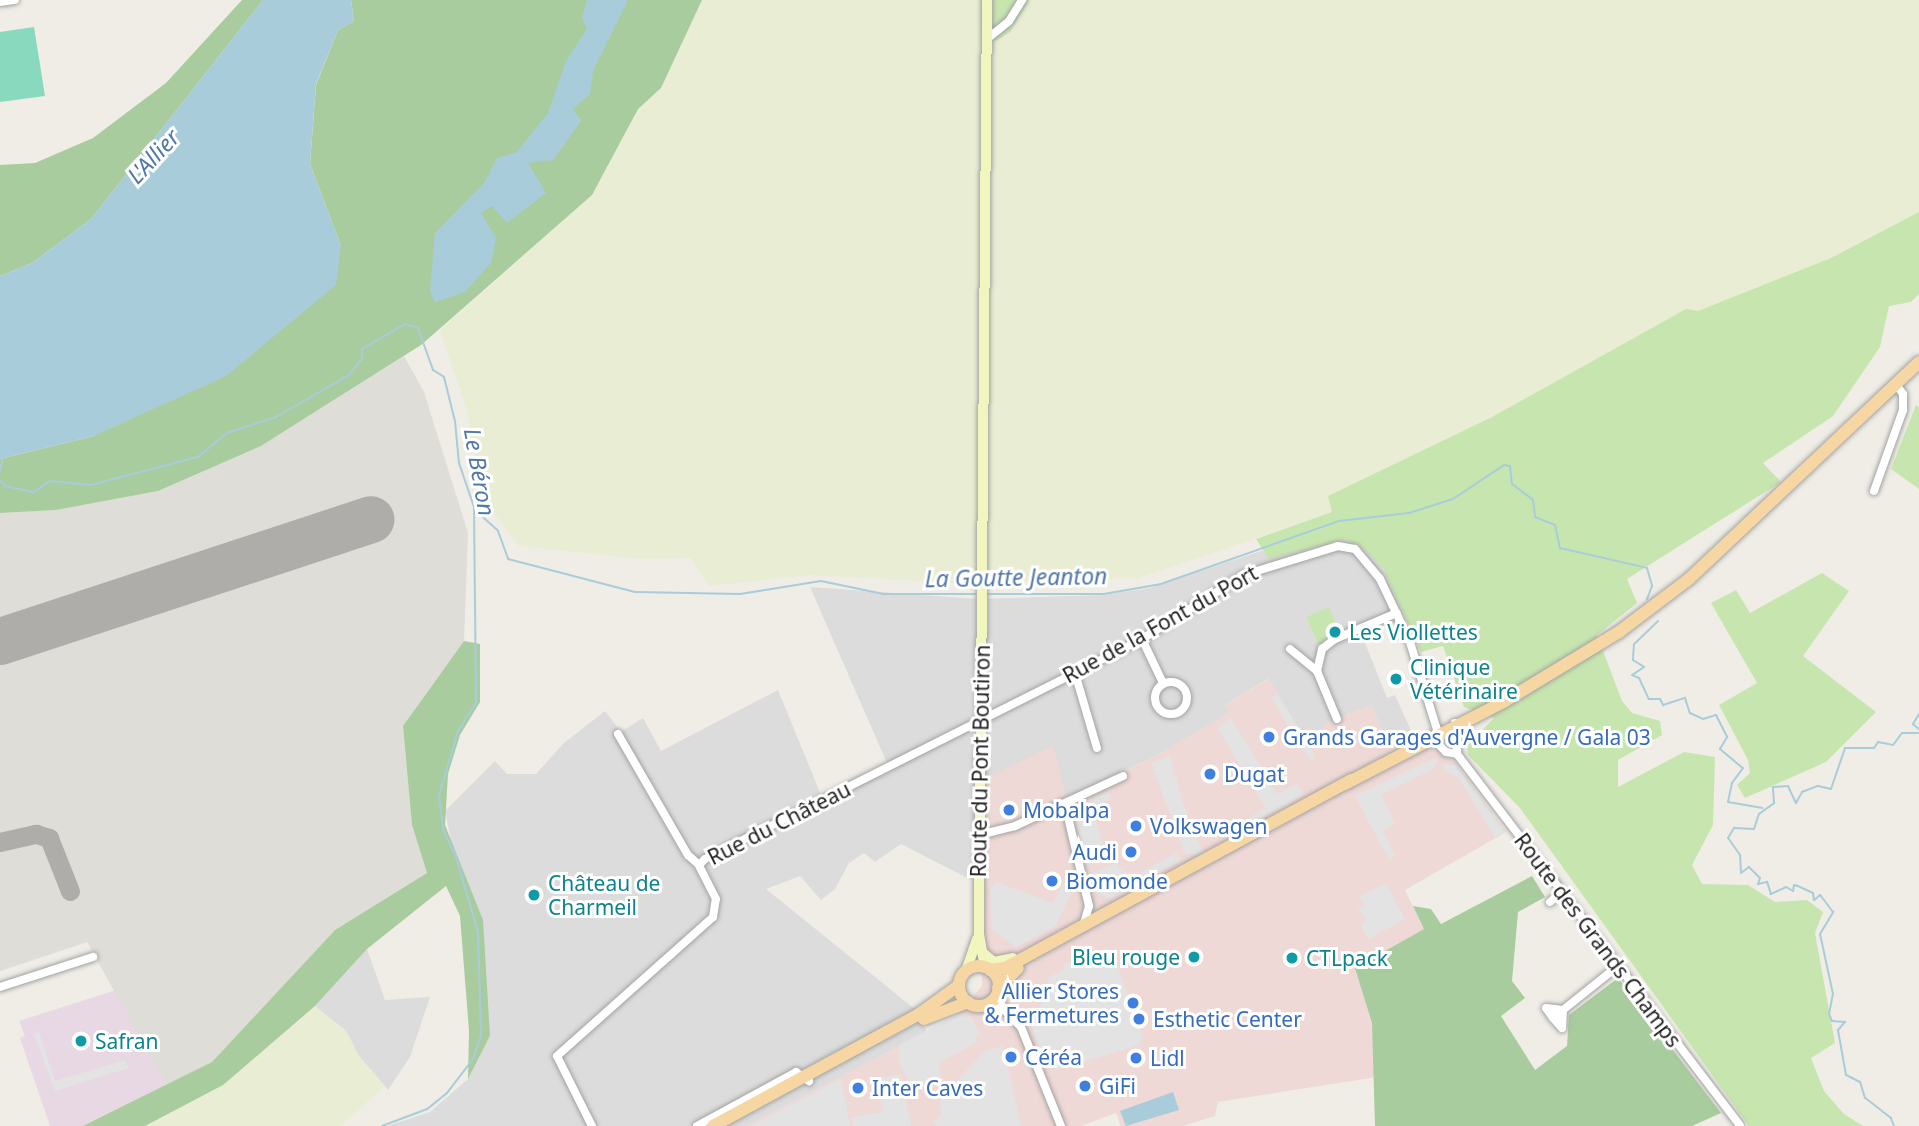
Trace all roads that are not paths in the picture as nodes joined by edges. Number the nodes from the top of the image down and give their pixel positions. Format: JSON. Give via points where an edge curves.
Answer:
{"nodes":[{"id":1,"x":16,"y":0,"type":"edge"},
{"id":2,"x":988,"y":0,"type":"edge"},
{"id":3,"x":1023,"y":0,"type":"edge"},
{"id":4,"x":0,"y":2,"type":"edge"},
{"id":5,"x":987,"y":39,"type":"junction"},
{"id":6,"x":1919,"y":362,"type":"edge"},
{"id":7,"x":1919,"y":371,"type":"edge"},
{"id":8,"x":1897,"y":386,"type":"junction"},
{"id":9,"x":1874,"y":491,"type":"dead end"},
{"id":10,"x":1397,"y":613,"type":"junction"},
{"id":11,"x":1142,"y":639,"type":"junction"},
{"id":12,"x":1290,"y":649,"type":"dead end"},
{"id":13,"x":1317,"y":671,"type":"junction"},
{"id":14,"x":1075,"y":673,"type":"junction"},
{"id":15,"x":1163,"y":683,"type":"junction"},
{"id":16,"x":1337,"y":719,"type":"dead end"},
{"id":17,"x":981,"y":722,"type":"junction"},
{"id":18,"x":1455,"y":724,"type":"junction"},
{"id":19,"x":618,"y":734,"type":"dead end"},
{"id":20,"x":1436,"y":735,"type":"junction"},
{"id":21,"x":1097,"y":748,"type":"dead end"},
{"id":22,"x":1457,"y":754,"type":"junction"},
{"id":23,"x":1123,"y":776,"type":"dead end"},
{"id":24,"x":1065,"y":804,"type":"junction"},
{"id":25,"x":979,"y":835,"type":"junction"},
{"id":26,"x":699,"y":865,"type":"junction"},
{"id":27,"x":1561,"y":893,"type":"junction"},
{"id":28,"x":1142,"y":895,"type":"junction"},
{"id":29,"x":1550,"y":901,"type":"dead end"},
{"id":30,"x":1089,"y":906,"type":"junction"},
{"id":31,"x":1104,"y":914,"type":"junction"},
{"id":32,"x":1084,"y":924,"type":"junction"},
{"id":33,"x":1070,"y":932,"type":"junction"},
{"id":34,"x":979,"y":933,"type":"junction"},
{"id":35,"x":982,"y":952,"type":"junction"},
{"id":36,"x":93,"y":957,"type":"dead end"},
{"id":37,"x":1618,"y":967,"type":"junction"},
{"id":38,"x":988,"y":969,"type":"junction"},
{"id":39,"x":966,"y":971,"type":"junction"},
{"id":40,"x":959,"y":985,"type":"junction"},
{"id":41,"x":0,"y":987,"type":"edge"},
{"id":42,"x":998,"y":990,"type":"junction"},
{"id":43,"x":968,"y":1002,"type":"junction"},
{"id":44,"x":983,"y":1006,"type":"junction"},
{"id":45,"x":1003,"y":1009,"type":"junction"},
{"id":46,"x":1563,"y":1010,"type":"junction"},
{"id":47,"x":808,"y":1078,"type":"junction"},
{"id":48,"x":746,"y":1108,"type":"junction"},
{"id":49,"x":592,"y":1126,"type":"edge"},
{"id":50,"x":697,"y":1126,"type":"edge"},
{"id":51,"x":713,"y":1126,"type":"edge"},
{"id":52,"x":727,"y":1126,"type":"edge"},
{"id":53,"x":1061,"y":1126,"type":"edge"},
{"id":54,"x":1740,"y":1126,"type":"edge"}],
"edges":[{"from":1,"to":4,"type":"street"},
{"from":2,"to":5,"type":"main road","name":"Route du Pont Boutiron"},
{"from":3,"to":5,"type":"street","via":[[1009,21]]},
{"from":5,"to":17,"type":"main road","name":"Route du Pont Boutiron"},
{"from":6,"to":8,"type":"main road"},
{"from":7,"to":8,"type":"main road"},
{"from":8,"to":9,"type":"street","via":[[1903,402],[1899,427]]},
{"from":8,"to":18,"type":"main road","via":[[1679,587],[1579,656]]},
{"from":10,"to":11,"type":"street","name":"Rue de la Font du Port","via":[[1365,557],[1338,545],[1244,575]]},
{"from":10,"to":13,"type":"street","via":[[1335,639],[1322,649]]},
{"from":10,"to":20,"type":"street","name":"Rue de la Font du Port"},
{"from":11,"to":14,"type":"street","name":"Rue de la Font du Port"},
{"from":11,"to":15,"type":"street"},
{"from":12,"to":13,"type":"street"},
{"from":13,"to":16,"type":"street"},
{"from":14,"to":17,"type":"street","name":"Rue de la Font du Port"},
{"from":14,"to":21,"type":"street"},
{"from":15,"to":15,"type":"street","via":[[1154,695],[1155,703],[1164,713],[1180,711],[1186,692],[1175,682]]},
{"from":17,"to":25,"type":"main road","name":"Route du Pont Boutiron"},
{"from":17,"to":26,"type":"street","name":"Rue du Château"},
{"from":18,"to":20,"type":"main road"},
{"from":18,"to":22,"type":"street"},
{"from":19,"to":26,"type":"street","via":[[688,855]]},
{"from":20,"to":22,"type":"street","name":"Route des Grands Champs","via":[[1446,752]]},
{"from":20,"to":28,"type":"main road"},
{"from":22,"to":27,"type":"street","name":"Route des Grands Champs"},
{"from":23,"to":24,"type":"street"},
{"from":24,"to":25,"type":"street","via":[[1015,826]]},
{"from":24,"to":30,"type":"street"},
{"from":25,"to":34,"type":"main road","name":"Route du Pont Boutiron"},
{"from":26,"to":49,"type":"street","name":"Rue du Château","via":[[716,899],[713,917],[557,1056]]},
{"from":27,"to":29,"type":"street"},
{"from":27,"to":37,"type":"street","name":"Route des Grands Champs"},
{"from":28,"to":31,"type":"main road"},
{"from":28,"to":42,"type":"main road","via":[[1008,975]]},
{"from":30,"to":31,"type":"street"},
{"from":30,"to":32,"type":"street"},
{"from":31,"to":32,"type":"main road"},
{"from":32,"to":33,"type":"main road"},
{"from":33,"to":35,"type":"main road","via":[[1004,962],[994,962]]},
{"from":33,"to":38,"type":"main road","via":[[1005,968]]},
{"from":34,"to":35,"type":"main road","name":"Route du Pont Boutiron"},
{"from":34,"to":39,"type":"main road","name":"Route du Pont Boutiron"},
{"from":35,"to":38,"type":"main road","name":"Route du Pont Boutiron"},
{"from":36,"to":41,"type":"street"},
{"from":37,"to":46,"type":"street"},
{"from":37,"to":54,"type":"street","name":"Route des Grands Champs"},
{"from":38,"to":39,"type":"main road"},
{"from":38,"to":42,"type":"main road"},
{"from":39,"to":40,"type":"main road"},
{"from":40,"to":43,"type":"main road"},
{"from":40,"to":47,"type":"main road","via":[[919,1014]]},
{"from":42,"to":44,"type":"main road"},
{"from":42,"to":45,"type":"street"},
{"from":43,"to":44,"type":"main road"},
{"from":43,"to":47,"type":"main road","via":[[924,1019]]},
{"from":44,"to":45,"type":"street"},
{"from":45,"to":53,"type":"street","via":[[1021,1027]]},
{"from":46,"to":46,"type":"street","via":[[1553,1018],[1562,1028]]},
{"from":47,"to":48,"type":"main road"},
{"from":48,"to":50,"type":"street"},
{"from":48,"to":51,"type":"main road"},
{"from":48,"to":52,"type":"main road"}]}
